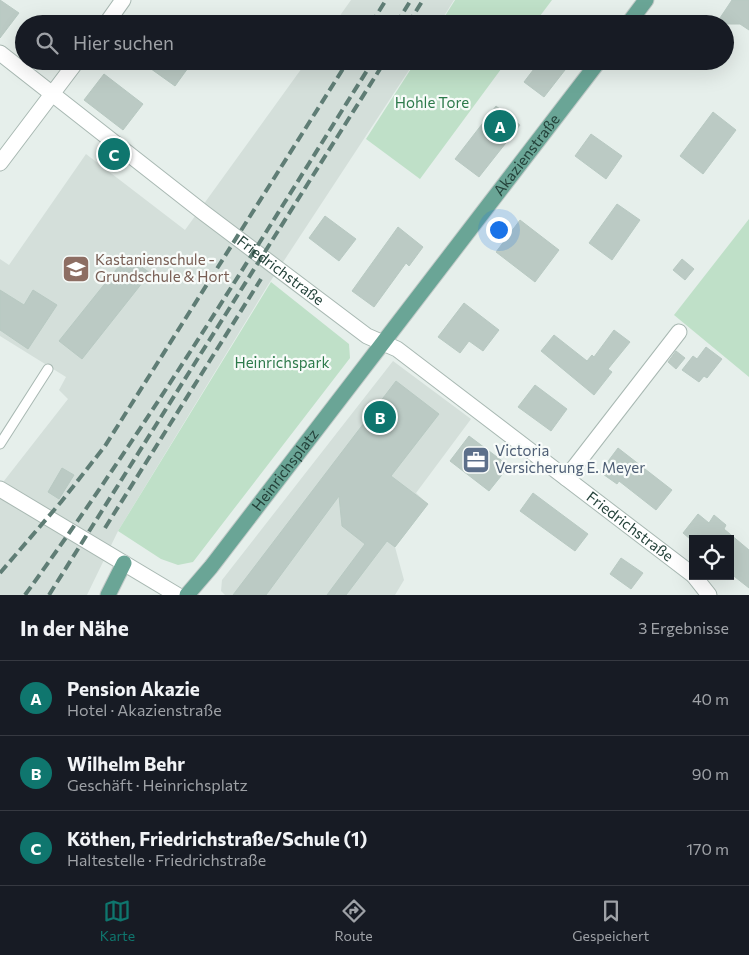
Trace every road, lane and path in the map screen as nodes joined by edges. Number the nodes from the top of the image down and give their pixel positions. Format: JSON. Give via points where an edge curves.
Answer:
{"nodes":[{"id":1,"x":123,"y":0,"type":"edge"},
{"id":2,"x":646,"y":0,"type":"edge"},
{"id":3,"x":112,"y":15,"type":"edge"},
{"id":4,"x":635,"y":15,"type":"edge"},
{"id":5,"x":0,"y":53,"type":"edge"},
{"id":6,"x":15,"y":65,"type":"edge"},
{"id":7,"x":21,"y":70,"type":"edge"},
{"id":8,"x":70,"y":70,"type":"edge"},
{"id":9,"x":592,"y":70,"type":"edge"},
{"id":10,"x":52,"y":95,"type":"junction"},
{"id":11,"x":0,"y":163,"type":"edge"},
{"id":12,"x":679,"y":332,"type":"dead end"},
{"id":13,"x":382,"y":343,"type":"junction"},
{"id":14,"x":48,"y":369,"type":"dead end"},
{"id":15,"x":0,"y":444,"type":"edge"},
{"id":16,"x":566,"y":478,"type":"junction"},
{"id":17,"x":0,"y":489,"type":"edge"},
{"id":18,"x":124,"y":563,"type":"junction"},
{"id":19,"x":689,"y":573,"type":"edge"},
{"id":20,"x":696,"y":580,"type":"edge"},
{"id":21,"x":108,"y":595,"type":"edge"},
{"id":22,"x":177,"y":595,"type":"edge"},
{"id":23,"x":187,"y":595,"type":"edge"},
{"id":24,"x":709,"y":595,"type":"edge"}],
"edges":[{"from":1,"to":3,"type":"street"},
{"from":2,"to":4,"type":"main road"},
{"from":5,"to":6,"type":"street","name":"Friedrichstraße"},
{"from":7,"to":10,"type":"street","name":"Friedrichstraße"},
{"from":8,"to":10,"type":"street"},
{"from":9,"to":13,"type":"main road","name":"Akazienstraße"},
{"from":10,"to":11,"type":"street"},
{"from":10,"to":13,"type":"street","name":"Friedrichstraße","via":[[367,336]]},
{"from":12,"to":16,"type":"street"},
{"from":13,"to":16,"type":"street","name":"Friedrichstraße","via":[[397,350]]},
{"from":13,"to":23,"type":"main road","name":"Heinrichsplatz"},
{"from":14,"to":15,"type":"lane"},
{"from":16,"to":19,"type":"street","name":"Friedrichstraße"},
{"from":17,"to":18,"type":"street"},
{"from":18,"to":21,"type":"main road"},
{"from":18,"to":22,"type":"street"},
{"from":20,"to":24,"type":"street","name":"Friedrichstraße"}]}
